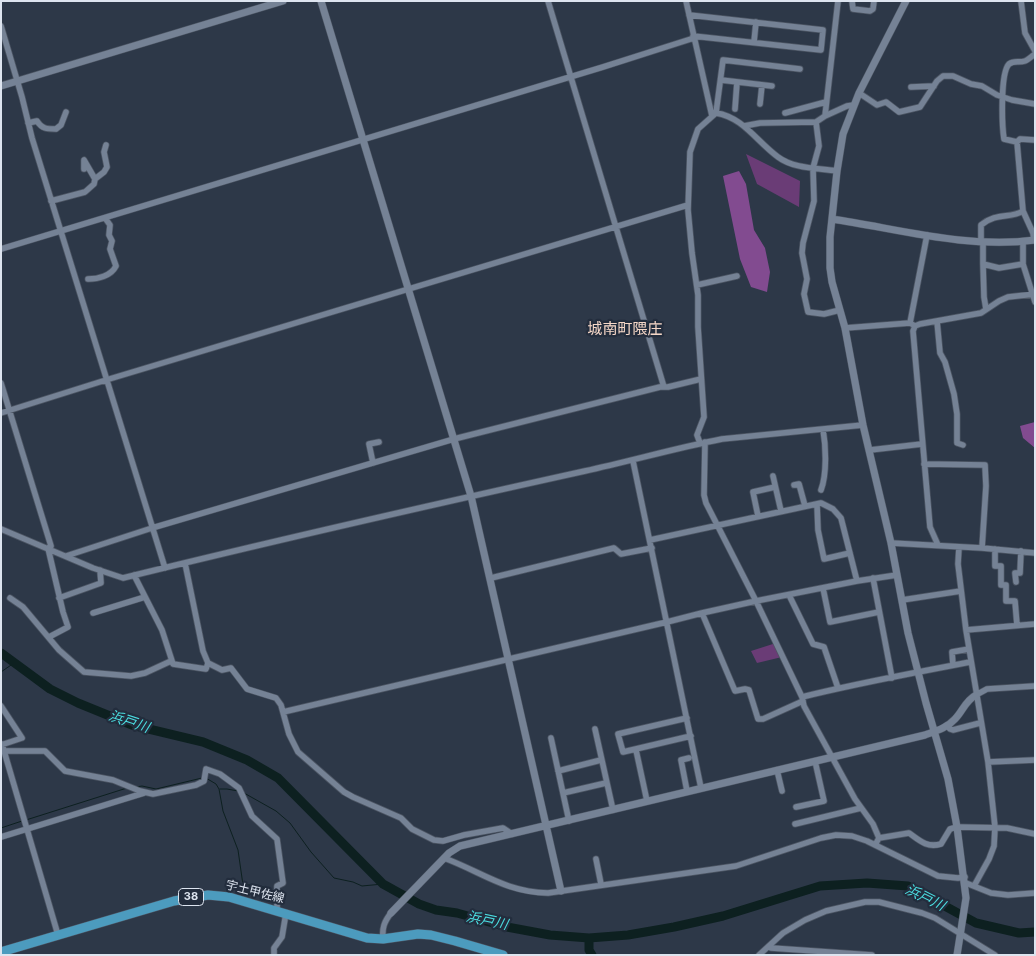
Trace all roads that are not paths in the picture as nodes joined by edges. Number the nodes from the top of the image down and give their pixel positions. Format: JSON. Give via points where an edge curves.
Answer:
{"nodes":[{"id":1,"x":283,"y":1,"type":"edge"},
{"id":2,"x":320,"y":1,"type":"edge"},
{"id":3,"x":548,"y":1,"type":"edge"},
{"id":4,"x":686,"y":1,"type":"edge"},
{"id":5,"x":838,"y":1,"type":"edge"},
{"id":6,"x":852,"y":1,"type":"edge"},
{"id":7,"x":874,"y":1,"type":"edge"},
{"id":8,"x":906,"y":1,"type":"edge"},
{"id":9,"x":1021,"y":1,"type":"edge"},
{"id":10,"x":689,"y":15,"type":"junction"},
{"id":11,"x":756,"y":22,"type":"junction"},
{"id":12,"x":1,"y":26,"type":"edge"},
{"id":13,"x":693,"y":37,"type":"junction"},
{"id":14,"x":754,"y":42,"type":"junction"},
{"id":15,"x":1035,"y":53,"type":"edge"},
{"id":16,"x":800,"y":69,"type":"dead end"},
{"id":17,"x":570,"y":76,"type":"junction"},
{"id":18,"x":721,"y":80,"type":"junction"},
{"id":19,"x":18,"y":81,"type":"junction"},
{"id":20,"x":736,"y":82,"type":"junction"},
{"id":21,"x":762,"y":85,"type":"junction"},
{"id":22,"x":1,"y":86,"type":"edge"},
{"id":23,"x":772,"y":86,"type":"dead end"},
{"id":24,"x":934,"y":86,"type":"junction"},
{"id":25,"x":911,"y":87,"type":"dead end"},
{"id":26,"x":860,"y":93,"type":"junction"},
{"id":27,"x":1004,"y":97,"type":"junction"},
{"id":28,"x":826,"y":102,"type":"junction"},
{"id":29,"x":760,"y":104,"type":"dead end"},
{"id":30,"x":1035,"y":104,"type":"edge"},
{"id":31,"x":854,"y":105,"type":"junction"},
{"id":32,"x":734,"y":109,"type":"dead end"},
{"id":33,"x":802,"y":109,"type":"junction"},
{"id":34,"x":66,"y":112,"type":"dead end"},
{"id":35,"x":785,"y":113,"type":"dead end"},
{"id":36,"x":714,"y":115,"type":"junction"},
{"id":37,"x":825,"y":116,"type":"junction"},
{"id":38,"x":805,"y":122,"type":"junction"},
{"id":39,"x":816,"y":122,"type":"junction"},
{"id":40,"x":28,"y":123,"type":"junction"},
{"id":41,"x":744,"y":126,"type":"junction"},
{"id":42,"x":363,"y":140,"type":"junction"},
{"id":43,"x":1035,"y":140,"type":"edge"},
{"id":44,"x":1017,"y":142,"type":"junction"},
{"id":45,"x":106,"y":145,"type":"dead end"},
{"id":46,"x":813,"y":168,"type":"junction"},
{"id":47,"x":84,"y":169,"type":"dead end"},
{"id":48,"x":837,"y":171,"type":"junction"},
{"id":49,"x":95,"y":178,"type":"junction"},
{"id":50,"x":51,"y":201,"type":"junction"},
{"id":51,"x":688,"y":205,"type":"junction"},
{"id":52,"x":1023,"y":211,"type":"junction"},
{"id":53,"x":105,"y":218,"type":"junction"},
{"id":54,"x":832,"y":219,"type":"junction"},
{"id":55,"x":616,"y":227,"type":"junction"},
{"id":56,"x":60,"y":232,"type":"junction"},
{"id":57,"x":927,"y":235,"type":"junction"},
{"id":58,"x":1034,"y":240,"type":"edge"},
{"id":59,"x":982,"y":242,"type":"junction"},
{"id":60,"x":1023,"y":242,"type":"junction"},
{"id":61,"x":1,"y":250,"type":"edge"},
{"id":62,"x":983,"y":264,"type":"junction"},
{"id":63,"x":1023,"y":264,"type":"junction"},
{"id":64,"x":737,"y":276,"type":"dead end"},
{"id":65,"x":88,"y":279,"type":"dead end"},
{"id":66,"x":696,"y":285,"type":"junction"},
{"id":67,"x":408,"y":289,"type":"junction"},
{"id":68,"x":1034,"y":294,"type":"edge"},
{"id":69,"x":1035,"y":302,"type":"edge"},
{"id":70,"x":986,"y":309,"type":"junction"},
{"id":71,"x":840,"y":310,"type":"junction"},
{"id":72,"x":937,"y":321,"type":"junction"},
{"id":73,"x":912,"y":325,"type":"junction"},
{"id":74,"x":845,"y":328,"type":"junction"},
{"id":75,"x":701,"y":378,"type":"junction"},
{"id":76,"x":106,"y":380,"type":"junction"},
{"id":77,"x":1,"y":383,"type":"edge"},
{"id":78,"x":664,"y":387,"type":"junction"},
{"id":79,"x":10,"y":411,"type":"junction"},
{"id":80,"x":1,"y":413,"type":"edge"},
{"id":81,"x":863,"y":425,"type":"junction"},
{"id":82,"x":823,"y":429,"type":"junction"},
{"id":83,"x":454,"y":439,"type":"junction"},
{"id":84,"x":378,"y":442,"type":"dead end"},
{"id":85,"x":703,"y":443,"type":"junction"},
{"id":86,"x":922,"y":444,"type":"junction"},
{"id":87,"x":963,"y":445,"type":"dead end"},
{"id":88,"x":870,"y":450,"type":"junction"},
{"id":89,"x":633,"y":460,"type":"junction"},
{"id":90,"x":373,"y":463,"type":"junction"},
{"id":91,"x":924,"y":464,"type":"junction"},
{"id":92,"x":773,"y":476,"type":"dead end"},
{"id":93,"x":794,"y":484,"type":"dead end"},
{"id":94,"x":776,"y":487,"type":"junction"},
{"id":95,"x":821,"y":490,"type":"dead end"},
{"id":96,"x":471,"y":496,"type":"junction"},
{"id":97,"x":817,"y":504,"type":"junction"},
{"id":98,"x":804,"y":506,"type":"junction"},
{"id":99,"x":781,"y":512,"type":"junction"},
{"id":100,"x":758,"y":516,"type":"junction"},
{"id":101,"x":718,"y":526,"type":"junction"},
{"id":102,"x":152,"y":528,"type":"junction"},
{"id":103,"x":1,"y":529,"type":"edge"},
{"id":104,"x":650,"y":540,"type":"junction"},
{"id":105,"x":891,"y":543,"type":"junction"},
{"id":106,"x":938,"y":545,"type":"junction"},
{"id":107,"x":959,"y":547,"type":"junction"},
{"id":108,"x":48,"y":548,"type":"junction"},
{"id":109,"x":652,"y":548,"type":"junction"},
{"id":110,"x":982,"y":548,"type":"junction"},
{"id":111,"x":995,"y":549,"type":"junction"},
{"id":112,"x":1021,"y":551,"type":"junction"},
{"id":113,"x":850,"y":553,"type":"junction"},
{"id":114,"x":1035,"y":553,"type":"edge"},
{"id":115,"x":66,"y":556,"type":"junction"},
{"id":116,"x":185,"y":563,"type":"junction"},
{"id":117,"x":165,"y":568,"type":"junction"},
{"id":118,"x":100,"y":570,"type":"junction"},
{"id":119,"x":897,"y":574,"type":"junction"},
{"id":120,"x":134,"y":575,"type":"junction"},
{"id":121,"x":491,"y":578,"type":"junction"},
{"id":122,"x":873,"y":578,"type":"junction"},
{"id":123,"x":856,"y":581,"type":"junction"},
{"id":124,"x":1016,"y":582,"type":"dead end"},
{"id":125,"x":822,"y":588,"type":"junction"},
{"id":126,"x":961,"y":591,"type":"junction"},
{"id":127,"x":789,"y":595,"type":"junction"},
{"id":128,"x":146,"y":597,"type":"junction"},
{"id":129,"x":10,"y":598,"type":"dead end"},
{"id":130,"x":59,"y":598,"type":"junction"},
{"id":131,"x":902,"y":600,"type":"junction"},
{"id":132,"x":756,"y":601,"type":"junction"},
{"id":133,"x":879,"y":612,"type":"junction"},
{"id":134,"x":93,"y":613,"type":"dead end"},
{"id":135,"x":702,"y":613,"type":"junction"},
{"id":136,"x":667,"y":622,"type":"junction"},
{"id":137,"x":1035,"y":624,"type":"edge"},
{"id":138,"x":1017,"y":625,"type":"junction"},
{"id":139,"x":966,"y":630,"type":"junction"},
{"id":140,"x":49,"y":637,"type":"junction"},
{"id":141,"x":969,"y":649,"type":"junction"},
{"id":142,"x":508,"y":659,"type":"junction"},
{"id":143,"x":171,"y":661,"type":"junction"},
{"id":144,"x":970,"y":662,"type":"junction"},
{"id":145,"x":208,"y":663,"type":"junction"},
{"id":146,"x":953,"y":665,"type":"junction"},
{"id":147,"x":918,"y":672,"type":"junction"},
{"id":148,"x":892,"y":678,"type":"junction"},
{"id":149,"x":1035,"y":686,"type":"edge"},
{"id":150,"x":838,"y":688,"type":"junction"},
{"id":151,"x":976,"y":695,"type":"junction"},
{"id":152,"x":802,"y":699,"type":"junction"},
{"id":153,"x":1,"y":706,"type":"edge"},
{"id":154,"x":283,"y":712,"type":"junction"},
{"id":155,"x":687,"y":718,"type":"junction"},
{"id":156,"x":980,"y":723,"type":"junction"},
{"id":157,"x":947,"y":726,"type":"junction"},
{"id":158,"x":595,"y":729,"type":"dead end"},
{"id":159,"x":934,"y":732,"type":"junction"},
{"id":160,"x":690,"y":736,"type":"junction"},
{"id":161,"x":551,"y":738,"type":"dead end"},
{"id":162,"x":2,"y":744,"type":"edge"},
{"id":163,"x":636,"y":750,"type":"junction"},
{"id":164,"x":4,"y":752,"type":"junction"},
{"id":165,"x":833,"y":757,"type":"junction"},
{"id":166,"x":689,"y":758,"type":"dead end"},
{"id":167,"x":601,"y":760,"type":"junction"},
{"id":168,"x":1035,"y":760,"type":"edge"},
{"id":169,"x":815,"y":761,"type":"junction"},
{"id":170,"x":988,"y":762,"type":"junction"},
{"id":171,"x":558,"y":770,"type":"junction"},
{"id":172,"x":777,"y":770,"type":"junction"},
{"id":173,"x":606,"y":783,"type":"junction"},
{"id":174,"x":701,"y":788,"type":"junction"},
{"id":175,"x":687,"y":791,"type":"junction"},
{"id":176,"x":782,"y":791,"type":"dead end"},
{"id":177,"x":146,"y":792,"type":"junction"},
{"id":178,"x":563,"y":793,"type":"junction"},
{"id":179,"x":647,"y":801,"type":"junction"},
{"id":180,"x":796,"y":807,"type":"dead end"},
{"id":181,"x":861,"y":808,"type":"junction"},
{"id":182,"x":613,"y":810,"type":"junction"},
{"id":183,"x":570,"y":821,"type":"junction"},
{"id":184,"x":795,"y":824,"type":"dead end"},
{"id":185,"x":995,"y":826,"type":"junction"},
{"id":186,"x":547,"y":827,"type":"junction"},
{"id":187,"x":957,"y":827,"type":"junction"},
{"id":188,"x":26,"y":830,"type":"junction"},
{"id":189,"x":512,"y":834,"type":"junction"},
{"id":190,"x":1035,"y":834,"type":"edge"},
{"id":191,"x":1,"y":837,"type":"edge"},
{"id":192,"x":879,"y":838,"type":"junction"},
{"id":193,"x":875,"y":845,"type":"junction"},
{"id":194,"x":443,"y":859,"type":"junction"},
{"id":195,"x":596,"y":859,"type":"dead end"},
{"id":196,"x":602,"y":884,"type":"junction"},
{"id":197,"x":965,"y":884,"type":"junction"},
{"id":198,"x":974,"y":886,"type":"junction"},
{"id":199,"x":560,"y":891,"type":"junction"},
{"id":200,"x":1035,"y":893,"type":"edge"},
{"id":201,"x":282,"y":912,"type":"junction"},
{"id":202,"x":390,"y":913,"type":"joint"},
{"id":203,"x":961,"y":930,"type":"junction"},
{"id":204,"x":58,"y":935,"type":"junction"},
{"id":205,"x":383,"y":939,"type":"junction"},
{"id":206,"x":769,"y":946,"type":"junction"},
{"id":207,"x":1,"y":952,"type":"edge"},
{"id":208,"x":274,"y":955,"type":"edge"},
{"id":209,"x":503,"y":955,"type":"edge"},
{"id":210,"x":759,"y":955,"type":"edge"},
{"id":211,"x":872,"y":955,"type":"edge"},
{"id":212,"x":957,"y":955,"type":"edge"},
{"id":213,"x":996,"y":955,"type":"edge"}],
"edges":[{"from":1,"to":19,"type":"street"},
{"from":2,"to":42,"type":"street"},
{"from":3,"to":17,"type":"street"},
{"from":4,"to":10,"type":"street"},
{"from":5,"to":28,"type":"street"},
{"from":6,"to":7,"type":"street","via":[[853,9],[870,11]]},
{"from":8,"to":26,"type":"street"},
{"from":9,"to":15,"type":"street","via":[[1025,32]]},
{"from":10,"to":11,"type":"street"},
{"from":10,"to":13,"type":"street"},
{"from":11,"to":14,"type":"street"},
{"from":11,"to":14,"type":"street","via":[[823,30],[821,50]]},
{"from":12,"to":19,"type":"street"},
{"from":13,"to":14,"type":"street"},
{"from":13,"to":17,"type":"street"},
{"from":13,"to":36,"type":"street"},
{"from":15,"to":27,"type":"street","via":[[1025,61],[1012,62],[1008,66],[1002,86]]},
{"from":16,"to":18,"type":"street","via":[[723,60]]},
{"from":17,"to":42,"type":"street"},
{"from":17,"to":55,"type":"street"},
{"from":18,"to":20,"type":"street"},
{"from":18,"to":36,"type":"street"},
{"from":19,"to":22,"type":"street"},
{"from":19,"to":40,"type":"street"},
{"from":20,"to":21,"type":"street"},
{"from":20,"to":32,"type":"street"},
{"from":21,"to":23,"type":"street"},
{"from":21,"to":29,"type":"street"},
{"from":24,"to":25,"type":"street"},
{"from":24,"to":26,"type":"street","via":[[920,107],[899,112],[886,102],[877,105]]},
{"from":24,"to":27,"type":"street","via":[[943,76],[953,76]]},
{"from":26,"to":31,"type":"street"},
{"from":27,"to":30,"type":"street"},
{"from":27,"to":44,"type":"street","via":[[1004,139]]},
{"from":28,"to":33,"type":"street"},
{"from":28,"to":37,"type":"street"},
{"from":31,"to":37,"type":"street"},
{"from":31,"to":48,"type":"street","via":[[843,134]]},
{"from":33,"to":35,"type":"street"},
{"from":33,"to":38,"type":"street"},
{"from":34,"to":40,"type":"street","via":[[56,129],[40,126],[37,121]]},
{"from":36,"to":41,"type":"street","via":[[729,116]]},
{"from":36,"to":51,"type":"street","via":[[698,130],[690,152]]},
{"from":37,"to":39,"type":"street"},
{"from":38,"to":39,"type":"street"},
{"from":38,"to":41,"type":"street"},
{"from":39,"to":46,"type":"street","via":[[819,146]]},
{"from":40,"to":50,"type":"street"},
{"from":41,"to":46,"type":"street","via":[[779,158],[802,168]]},
{"from":42,"to":53,"type":"street"},
{"from":42,"to":67,"type":"street"},
{"from":43,"to":44,"type":"street","via":[[1020,139]]},
{"from":44,"to":52,"type":"street"},
{"from":45,"to":49,"type":"street","via":[[107,167]]},
{"from":46,"to":48,"type":"street"},
{"from":46,"to":71,"type":"street","via":[[814,201],[802,253],[807,279],[804,294],[808,312],[824,314]]},
{"from":47,"to":49,"type":"street","via":[[84,160]]},
{"from":48,"to":54,"type":"street"},
{"from":49,"to":50,"type":"street","via":[[94,184],[85,192]]},
{"from":50,"to":56,"type":"street"},
{"from":51,"to":55,"type":"street"},
{"from":51,"to":66,"type":"street"},
{"from":52,"to":58,"type":"street"},
{"from":52,"to":59,"type":"street","via":[[1000,216],[981,225]]},
{"from":53,"to":56,"type":"street"},
{"from":53,"to":65,"type":"street","via":[[110,225],[110,249],[116,266],[107,275]]},
{"from":54,"to":57,"type":"street"},
{"from":54,"to":71,"type":"street","via":[[830,268]]},
{"from":55,"to":67,"type":"street"},
{"from":55,"to":78,"type":"street"},
{"from":56,"to":61,"type":"street"},
{"from":56,"to":76,"type":"street"},
{"from":57,"to":59,"type":"street"},
{"from":57,"to":73,"type":"street"},
{"from":58,"to":60,"type":"street"},
{"from":59,"to":60,"type":"street"},
{"from":59,"to":62,"type":"street"},
{"from":60,"to":63,"type":"street"},
{"from":62,"to":63,"type":"street","via":[[999,268]]},
{"from":62,"to":70,"type":"street"},
{"from":63,"to":68,"type":"street"},
{"from":64,"to":66,"type":"street"},
{"from":66,"to":75,"type":"street"},
{"from":67,"to":76,"type":"street"},
{"from":67,"to":83,"type":"street"},
{"from":68,"to":69,"type":"street"},
{"from":68,"to":70,"type":"street","via":[[1008,298]]},
{"from":70,"to":72,"type":"street"},
{"from":71,"to":74,"type":"street"},
{"from":72,"to":73,"type":"street"},
{"from":72,"to":87,"type":"street","via":[[940,353],[954,394],[957,442]]},
{"from":73,"to":74,"type":"street"},
{"from":73,"to":86,"type":"street"},
{"from":74,"to":81,"type":"street"},
{"from":75,"to":78,"type":"street"},
{"from":75,"to":85,"type":"street","via":[[704,417],[697,436]]},
{"from":76,"to":79,"type":"street"},
{"from":76,"to":102,"type":"street"},
{"from":77,"to":79,"type":"street"},
{"from":78,"to":83,"type":"street"},
{"from":79,"to":80,"type":"street"},
{"from":79,"to":108,"type":"street","via":[[51,546]]},
{"from":81,"to":82,"type":"street"},
{"from":81,"to":88,"type":"street"},
{"from":82,"to":85,"type":"street"},
{"from":82,"to":95,"type":"street","via":[[825,481]]},
{"from":83,"to":90,"type":"street"},
{"from":83,"to":96,"type":"street"},
{"from":84,"to":90,"type":"street","via":[[369,444]]},
{"from":85,"to":89,"type":"street"},
{"from":85,"to":101,"type":"street","via":[[704,495]]},
{"from":86,"to":88,"type":"street"},
{"from":86,"to":91,"type":"street"},
{"from":88,"to":105,"type":"street"},
{"from":89,"to":96,"type":"street"},
{"from":89,"to":104,"type":"street"},
{"from":90,"to":102,"type":"street"},
{"from":91,"to":106,"type":"street","via":[[930,527]]},
{"from":91,"to":110,"type":"street","via":[[985,465]]},
{"from":92,"to":94,"type":"street"},
{"from":93,"to":98,"type":"street","via":[[799,484]]},
{"from":94,"to":99,"type":"street"},
{"from":94,"to":100,"type":"street","via":[[753,492]]},
{"from":96,"to":116,"type":"street"},
{"from":96,"to":121,"type":"street"},
{"from":97,"to":98,"type":"street"},
{"from":97,"to":113,"type":"street","via":[[833,508],[841,518]]},
{"from":97,"to":113,"type":"street","via":[[824,559]]},
{"from":98,"to":99,"type":"street"},
{"from":99,"to":100,"type":"street"},
{"from":100,"to":101,"type":"street"},
{"from":101,"to":104,"type":"street"},
{"from":101,"to":132,"type":"street"},
{"from":102,"to":115,"type":"street"},
{"from":102,"to":117,"type":"street"},
{"from":103,"to":108,"type":"street"},
{"from":104,"to":109,"type":"street"},
{"from":105,"to":106,"type":"street"},
{"from":105,"to":119,"type":"street"},
{"from":106,"to":107,"type":"street"},
{"from":107,"to":110,"type":"street"},
{"from":107,"to":126,"type":"street"},
{"from":108,"to":115,"type":"street"},
{"from":108,"to":130,"type":"street"},
{"from":109,"to":121,"type":"street","via":[[621,554],[614,548]]},
{"from":109,"to":136,"type":"street"},
{"from":110,"to":111,"type":"street"},
{"from":111,"to":112,"type":"street"},
{"from":111,"to":138,"type":"street","via":[[995,566],[1001,566],[1001,585],[1006,585],[1006,601],[1015,601]]},
{"from":112,"to":114,"type":"street"},
{"from":112,"to":124,"type":"street","via":[[1020,573],[1015,572]]},
{"from":113,"to":123,"type":"street"},
{"from":115,"to":118,"type":"street"},
{"from":116,"to":117,"type":"street"},
{"from":116,"to":145,"type":"street"},
{"from":117,"to":120,"type":"street"},
{"from":118,"to":120,"type":"street","via":[[123,578]]},
{"from":118,"to":130,"type":"street","via":[[102,583]]},
{"from":119,"to":122,"type":"street"},
{"from":119,"to":131,"type":"street"},
{"from":120,"to":128,"type":"street"},
{"from":121,"to":142,"type":"street"},
{"from":122,"to":123,"type":"street"},
{"from":122,"to":133,"type":"street"},
{"from":123,"to":125,"type":"street"},
{"from":125,"to":127,"type":"street"},
{"from":125,"to":133,"type":"street","via":[[830,622]]},
{"from":126,"to":131,"type":"street"},
{"from":126,"to":139,"type":"street"},
{"from":127,"to":132,"type":"street"},
{"from":127,"to":150,"type":"street","via":[[813,644],[824,647]]},
{"from":128,"to":134,"type":"street"},
{"from":128,"to":143,"type":"street","via":[[164,635]]},
{"from":129,"to":140,"type":"street","via":[[23,606]]},
{"from":130,"to":140,"type":"street","via":[[68,626]]},
{"from":131,"to":147,"type":"street"},
{"from":132,"to":135,"type":"street"},
{"from":132,"to":152,"type":"street"},
{"from":133,"to":148,"type":"street"},
{"from":135,"to":136,"type":"street"},
{"from":135,"to":152,"type":"street","via":[[735,691],[748,690],[758,719]]},
{"from":136,"to":142,"type":"street"},
{"from":136,"to":155,"type":"street"},
{"from":137,"to":138,"type":"street"},
{"from":138,"to":139,"type":"street"},
{"from":139,"to":141,"type":"street"},
{"from":140,"to":143,"type":"street","via":[[58,650],[84,672],[131,676]]},
{"from":141,"to":144,"type":"street"},
{"from":141,"to":146,"type":"street","via":[[952,652]]},
{"from":142,"to":154,"type":"street"},
{"from":142,"to":186,"type":"street"},
{"from":143,"to":145,"type":"street","via":[[177,665],[206,669]]},
{"from":144,"to":146,"type":"street"},
{"from":144,"to":151,"type":"street"},
{"from":145,"to":154,"type":"street","via":[[222,670],[231,668],[248,689],[276,698]]},
{"from":146,"to":147,"type":"street"},
{"from":147,"to":148,"type":"street"},
{"from":147,"to":159,"type":"street"},
{"from":148,"to":150,"type":"street"},
{"from":149,"to":151,"type":"street","via":[[987,690]]},
{"from":150,"to":152,"type":"street"},
{"from":151,"to":156,"type":"street"},
{"from":151,"to":157,"type":"street","via":[[965,703]]},
{"from":152,"to":165,"type":"street"},
{"from":153,"to":162,"type":"street","via":[[22,738]]},
{"from":154,"to":189,"type":"street","via":[[293,744],[306,760],[344,792],[401,818],[424,836],[443,841],[504,828]]},
{"from":155,"to":160,"type":"street"},
{"from":155,"to":163,"type":"street","via":[[618,734],[623,752]]},
{"from":156,"to":157,"type":"street","via":[[953,730]]},
{"from":156,"to":170,"type":"street"},
{"from":157,"to":159,"type":"street"},
{"from":158,"to":167,"type":"street"},
{"from":159,"to":165,"type":"street"},
{"from":159,"to":187,"type":"street","via":[[948,779]]},
{"from":160,"to":163,"type":"street"},
{"from":160,"to":174,"type":"street"},
{"from":161,"to":171,"type":"street"},
{"from":162,"to":164,"type":"street"},
{"from":163,"to":179,"type":"street"},
{"from":164,"to":177,"type":"street","via":[[45,751],[65,771],[113,780]]},
{"from":164,"to":188,"type":"street"},
{"from":165,"to":169,"type":"street"},
{"from":165,"to":181,"type":"street"},
{"from":166,"to":175,"type":"street","via":[[681,760]]},
{"from":167,"to":171,"type":"street"},
{"from":167,"to":173,"type":"street"},
{"from":168,"to":170,"type":"street"},
{"from":169,"to":172,"type":"street"},
{"from":169,"to":180,"type":"street","via":[[827,800]]},
{"from":170,"to":185,"type":"street"},
{"from":171,"to":178,"type":"street"},
{"from":172,"to":174,"type":"street"},
{"from":172,"to":176,"type":"street"},
{"from":173,"to":178,"type":"street"},
{"from":173,"to":182,"type":"street"},
{"from":174,"to":175,"type":"street"},
{"from":175,"to":179,"type":"street"},
{"from":177,"to":188,"type":"street"},
{"from":177,"to":201,"type":"street","via":[[163,793],[196,786],[204,781],[206,769],[220,774],[239,788],[252,816],[277,839],[283,883],[277,886]]},
{"from":178,"to":183,"type":"street"},
{"from":179,"to":182,"type":"street"},
{"from":181,"to":184,"type":"street"},
{"from":181,"to":192,"type":"street"},
{"from":182,"to":183,"type":"street"},
{"from":183,"to":186,"type":"street"},
{"from":185,"to":187,"type":"street"},
{"from":185,"to":190,"type":"street"},
{"from":185,"to":198,"type":"street","via":[[994,846]]},
{"from":186,"to":189,"type":"street"},
{"from":186,"to":199,"type":"street"},
{"from":187,"to":192,"type":"street","via":[[936,846],[926,846],[909,833]]},
{"from":187,"to":197,"type":"street"},
{"from":188,"to":191,"type":"street"},
{"from":188,"to":204,"type":"street"},
{"from":189,"to":194,"type":"street","via":[[460,846]]},
{"from":192,"to":193,"type":"street"},
{"from":193,"to":196,"type":"street","via":[[852,836],[836,835],[736,866]]},
{"from":193,"to":197,"type":"street","via":[[938,876],[958,878]]},
{"from":194,"to":199,"type":"street","via":[[525,892]]},
{"from":194,"to":202,"type":"street"},
{"from":195,"to":196,"type":"street"},
{"from":196,"to":199,"type":"street"},
{"from":197,"to":198,"type":"street"},
{"from":197,"to":203,"type":"street","via":[[966,906]]},
{"from":198,"to":200,"type":"street","via":[[1008,895]]},
{"from":201,"to":204,"type":"main road","name":"宇土甲佐線","number":"38","via":[[229,896],[199,896]]},
{"from":201,"to":205,"type":"main road","name":"宇土甲佐線","number":"38","via":[[354,935]]},
{"from":201,"to":208,"type":"street","via":[[282,937],[274,948]]},
{"from":202,"to":205,"type":"street","via":[[384,921]]},
{"from":203,"to":206,"type":"street","via":[[922,913],[879,902],[864,902],[805,920]]},
{"from":203,"to":212,"type":"street"},
{"from":203,"to":213,"type":"street"},
{"from":204,"to":207,"type":"main road","name":"宇土甲佐線","number":"38"},
{"from":205,"to":209,"type":"main road","name":"宇土甲佐線","number":"38","via":[[431,935]]},
{"from":206,"to":210,"type":"street"},
{"from":206,"to":211,"type":"street"}]}
